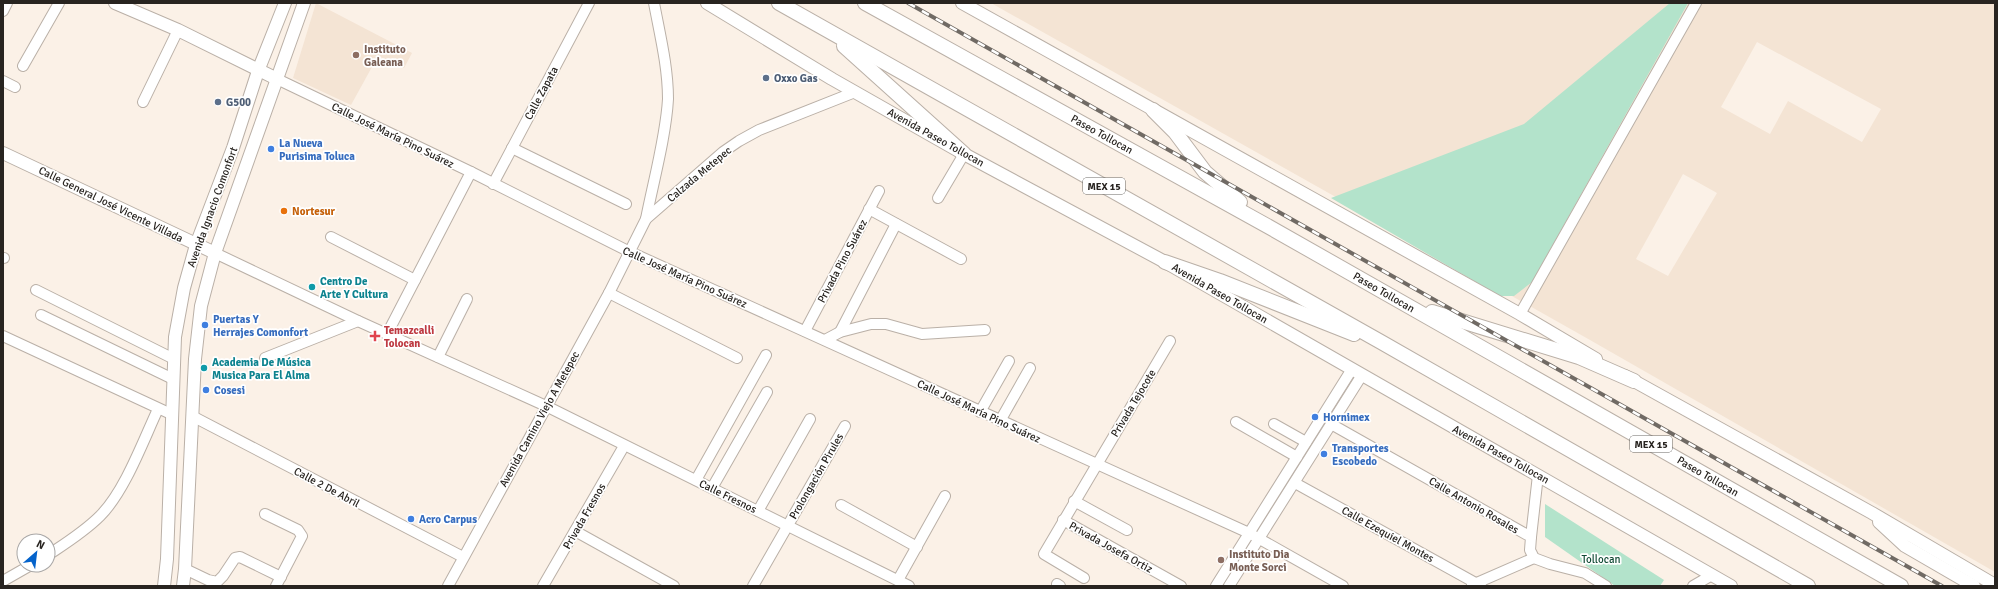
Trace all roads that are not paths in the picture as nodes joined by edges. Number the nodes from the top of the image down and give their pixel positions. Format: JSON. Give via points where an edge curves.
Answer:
{"nodes":[{"id":1,"x":7,"y":3,"type":"edge"},
{"id":2,"x":60,"y":3,"type":"edge"},
{"id":3,"x":115,"y":3,"type":"edge"},
{"id":4,"x":285,"y":3,"type":"edge"},
{"id":5,"x":304,"y":3,"type":"edge"},
{"id":6,"x":589,"y":3,"type":"edge"},
{"id":7,"x":654,"y":3,"type":"edge"},
{"id":8,"x":707,"y":3,"type":"edge"},
{"id":9,"x":779,"y":3,"type":"edge"},
{"id":10,"x":865,"y":3,"type":"edge"},
{"id":11,"x":962,"y":3,"type":"edge"},
{"id":12,"x":1696,"y":3,"type":"edge"},
{"id":13,"x":134,"y":7,"type":"edge"},
{"id":14,"x":3,"y":11,"type":"edge"},
{"id":15,"x":178,"y":30,"type":"junction"},
{"id":16,"x":826,"y":30,"type":"junction"},
{"id":17,"x":23,"y":66,"type":"dead end"},
{"id":18,"x":258,"y":71,"type":"junction"},
{"id":19,"x":277,"y":79,"type":"junction"},
{"id":20,"x":3,"y":81,"type":"edge"},
{"id":21,"x":15,"y":87,"type":"dead end"},
{"id":22,"x":855,"y":92,"type":"junction"},
{"id":23,"x":143,"y":102,"type":"dead end"},
{"id":24,"x":1153,"y":110,"type":"junction"},
{"id":25,"x":512,"y":148,"type":"junction"},
{"id":26,"x":3,"y":153,"type":"edge"},
{"id":27,"x":964,"y":154,"type":"junction"},
{"id":28,"x":471,"y":172,"type":"junction"},
{"id":29,"x":493,"y":184,"type":"junction"},
{"id":30,"x":879,"y":191,"type":"dead end"},
{"id":31,"x":938,"y":198,"type":"dead end"},
{"id":32,"x":626,"y":204,"type":"dead end"},
{"id":33,"x":869,"y":209,"type":"junction"},
{"id":34,"x":646,"y":220,"type":"junction"},
{"id":35,"x":896,"y":224,"type":"junction"},
{"id":36,"x":1271,"y":228,"type":"junction"},
{"id":37,"x":331,"y":237,"type":"dead end"},
{"id":38,"x":196,"y":245,"type":"junction"},
{"id":39,"x":630,"y":252,"type":"junction"},
{"id":40,"x":215,"y":253,"type":"junction"},
{"id":41,"x":961,"y":259,"type":"dead end"},
{"id":42,"x":1165,"y":262,"type":"junction"},
{"id":43,"x":415,"y":280,"type":"junction"},
{"id":44,"x":36,"y":290,"type":"dead end"},
{"id":45,"x":609,"y":293,"type":"junction"},
{"id":46,"x":467,"y":299,"type":"dead end"},
{"id":47,"x":1401,"y":302,"type":"junction"},
{"id":48,"x":1520,"y":314,"type":"junction"},
{"id":49,"x":41,"y":315,"type":"dead end"},
{"id":50,"x":358,"y":321,"type":"junction"},
{"id":51,"x":985,"y":330,"type":"dead end"},
{"id":52,"x":805,"y":332,"type":"junction"},
{"id":53,"x":840,"y":332,"type":"junction"},
{"id":54,"x":387,"y":334,"type":"junction"},
{"id":55,"x":3,"y":336,"type":"edge"},
{"id":56,"x":825,"y":340,"type":"junction"},
{"id":57,"x":1170,"y":341,"type":"dead end"},
{"id":58,"x":1381,"y":342,"type":"junction"},
{"id":59,"x":766,"y":355,"type":"dead end"},
{"id":60,"x":438,"y":357,"type":"junction"},
{"id":61,"x":265,"y":358,"type":"dead end"},
{"id":62,"x":737,"y":358,"type":"dead end"},
{"id":63,"x":174,"y":359,"type":"junction"},
{"id":64,"x":1010,"y":361,"type":"dead end"},
{"id":65,"x":1030,"y":368,"type":"dead end"},
{"id":66,"x":1357,"y":372,"type":"junction"},
{"id":67,"x":173,"y":379,"type":"junction"},
{"id":68,"x":1634,"y":381,"type":"junction"},
{"id":69,"x":767,"y":392,"type":"dead end"},
{"id":70,"x":546,"y":406,"type":"junction"},
{"id":71,"x":158,"y":408,"type":"junction"},
{"id":72,"x":980,"y":412,"type":"junction"},
{"id":73,"x":171,"y":414,"type":"junction"},
{"id":74,"x":192,"y":416,"type":"junction"},
{"id":75,"x":810,"y":419,"type":"dead end"},
{"id":76,"x":1000,"y":421,"type":"junction"},
{"id":77,"x":1236,"y":422,"type":"dead end"},
{"id":78,"x":1274,"y":424,"type":"dead end"},
{"id":79,"x":1331,"y":424,"type":"junction"},
{"id":80,"x":845,"y":426,"type":"dead end"},
{"id":81,"x":1306,"y":442,"type":"junction"},
{"id":82,"x":624,"y":446,"type":"junction"},
{"id":83,"x":1297,"y":457,"type":"junction"},
{"id":84,"x":1096,"y":465,"type":"junction"},
{"id":85,"x":1538,"y":474,"type":"junction"},
{"id":86,"x":696,"y":480,"type":"junction"},
{"id":87,"x":1295,"y":483,"type":"junction"},
{"id":88,"x":712,"y":488,"type":"junction"},
{"id":89,"x":945,"y":496,"type":"dead end"},
{"id":90,"x":1074,"y":501,"type":"junction"},
{"id":91,"x":841,"y":505,"type":"dead end"},
{"id":92,"x":758,"y":511,"type":"junction"},
{"id":93,"x":1872,"y":513,"type":"junction"},
{"id":94,"x":265,"y":514,"type":"dead end"},
{"id":95,"x":1063,"y":520,"type":"junction"},
{"id":96,"x":788,"y":525,"type":"junction"},
{"id":97,"x":1127,"y":530,"type":"dead end"},
{"id":98,"x":575,"y":531,"type":"junction"},
{"id":99,"x":1249,"y":533,"type":"junction"},
{"id":100,"x":1531,"y":537,"type":"junction"},
{"id":101,"x":1260,"y":539,"type":"junction"},
{"id":102,"x":917,"y":547,"type":"junction"},
{"id":103,"x":56,"y":549,"type":"edge"},
{"id":104,"x":463,"y":557,"type":"junction"},
{"id":105,"x":1534,"y":558,"type":"junction"},
{"id":106,"x":185,"y":570,"type":"junction"},
{"id":107,"x":17,"y":573,"type":"edge"},
{"id":108,"x":1712,"y":575,"type":"junction"},
{"id":109,"x":281,"y":577,"type":"junction"},
{"id":110,"x":1084,"y":578,"type":"dead end"},
{"id":111,"x":898,"y":580,"type":"junction"},
{"id":112,"x":3,"y":581,"type":"edge"},
{"id":113,"x":1995,"y":584,"type":"edge"},
{"id":114,"x":1476,"y":585,"type":"edge"},
{"id":115,"x":164,"y":586,"type":"edge"},
{"id":116,"x":183,"y":586,"type":"edge"},
{"id":117,"x":276,"y":586,"type":"edge"},
{"id":118,"x":448,"y":586,"type":"edge"},
{"id":119,"x":543,"y":586,"type":"edge"},
{"id":120,"x":674,"y":586,"type":"edge"},
{"id":121,"x":753,"y":586,"type":"edge"},
{"id":122,"x":909,"y":586,"type":"edge"},
{"id":123,"x":1181,"y":586,"type":"edge"},
{"id":124,"x":1216,"y":586,"type":"edge"},
{"id":125,"x":1229,"y":586,"type":"edge"},
{"id":126,"x":1343,"y":586,"type":"edge"},
{"id":127,"x":1606,"y":586,"type":"edge"},
{"id":128,"x":1693,"y":586,"type":"edge"},
{"id":129,"x":1732,"y":586,"type":"edge"},
{"id":130,"x":1808,"y":586,"type":"edge"},
{"id":131,"x":1901,"y":586,"type":"edge"},
{"id":132,"x":1974,"y":586,"type":"edge"}],
"edges":[{"from":1,"to":14,"type":"street"},
{"from":2,"to":17,"type":"street"},
{"from":3,"to":13,"type":"main road","name":"Calle José María Pino Suárez"},
{"from":4,"to":18,"type":"main road","name":"Avenida Ignacio Comonfort"},
{"from":5,"to":19,"type":"main road","name":"Avenida Ignacio Comonfort"},
{"from":6,"to":25,"type":"street","name":"Calle Zapata"},
{"from":7,"to":34,"type":"street","via":[[664,55],[668,98]]},
{"from":8,"to":22,"type":"main road","name":"Avenida Paseo Tollocan"},
{"from":9,"to":16,"type":"highway","number":"MEX 15"},
{"from":10,"to":36,"type":"highway","name":"Paseo Tollocan","number":"MEX 15"},
{"from":11,"to":24,"type":"main road"},
{"from":12,"to":48,"type":"street"},
{"from":13,"to":15,"type":"main road","name":"Calle José María Pino Suárez"},
{"from":15,"to":18,"type":"main road","name":"Calle José María Pino Suárez"},
{"from":15,"to":23,"type":"street"},
{"from":16,"to":27,"type":"highway"},
{"from":16,"to":58,"type":"highway","number":"MEX 15"},
{"from":18,"to":19,"type":"main road","name":"Calle José María Pino Suárez"},
{"from":18,"to":38,"type":"main road","name":"Avenida Ignacio Comonfort","via":[[233,148]]},
{"from":19,"to":28,"type":"street","name":"Calle José María Pino Suárez"},
{"from":19,"to":40,"type":"main road","name":"Avenida Ignacio Comonfort"},
{"from":20,"to":21,"type":"street"},
{"from":22,"to":27,"type":"main road","name":"Avenida Paseo Tollocan"},
{"from":22,"to":34,"type":"street","name":"Calzada Metepec","via":[[759,130],[739,141]]},
{"from":24,"to":36,"type":"highway","via":[[1205,172]]},
{"from":24,"to":48,"type":"main road"},
{"from":25,"to":29,"type":"street","name":"Calle Zapata"},
{"from":25,"to":32,"type":"street"},
{"from":26,"to":38,"type":"main road","name":"Calle General José Vicente Villada"},
{"from":27,"to":31,"type":"street"},
{"from":27,"to":42,"type":"main road","name":"Avenida Paseo Tollocan"},
{"from":28,"to":29,"type":"street","name":"Calle José María Pino Suárez"},
{"from":28,"to":43,"type":"street"},
{"from":29,"to":39,"type":"street","name":"Calle José María Pino Suárez"},
{"from":30,"to":33,"type":"street","name":"Privada Pino Suárez"},
{"from":33,"to":35,"type":"street"},
{"from":33,"to":52,"type":"street","name":"Privada Pino Suárez"},
{"from":34,"to":39,"type":"street","name":"Calzada Metepec"},
{"from":35,"to":41,"type":"street"},
{"from":35,"to":53,"type":"street"},
{"from":36,"to":47,"type":"highway","name":"Paseo Tollocan","number":"MEX 15"},
{"from":37,"to":43,"type":"street"},
{"from":38,"to":40,"type":"main road","name":"Calle General José Vicente Villada"},
{"from":38,"to":63,"type":"main road","name":"Avenida Ignacio Comonfort","via":[[184,288],[175,337]]},
{"from":39,"to":45,"type":"street","name":"Avenida Camino Viejo A Metepec"},
{"from":39,"to":52,"type":"street","name":"Calle José María Pino Suárez"},
{"from":40,"to":50,"type":"street","name":"Calle General José Vicente Villada"},
{"from":40,"to":74,"type":"main road","name":"Avenida Ignacio Comonfort","via":[[197,330]]},
{"from":42,"to":58,"type":"highway","via":[[1345,331]]},
{"from":42,"to":66,"type":"main road","name":"Avenida Paseo Tollocan"},
{"from":43,"to":54,"type":"street"},
{"from":44,"to":63,"type":"street"},
{"from":45,"to":62,"type":"street"},
{"from":45,"to":70,"type":"street","name":"Avenida Camino Viejo A Metepec"},
{"from":46,"to":60,"type":"street"},
{"from":47,"to":68,"type":"highway","via":[[1579,357]]},
{"from":47,"to":131,"type":"highway","name":"Paseo Tollocan","number":"MEX 15"},
{"from":48,"to":68,"type":"main road"},
{"from":49,"to":67,"type":"street"},
{"from":50,"to":54,"type":"street","name":"Calle General José Vicente Villada"},
{"from":50,"to":61,"type":"street"},
{"from":51,"to":53,"type":"street","via":[[922,334],[886,324],[871,324]]},
{"from":52,"to":56,"type":"street","name":"Calle José María Pino Suárez"},
{"from":53,"to":56,"type":"street"},
{"from":54,"to":60,"type":"street","name":"Calle General José Vicente Villada"},
{"from":55,"to":71,"type":"street"},
{"from":56,"to":72,"type":"street","name":"Calle José María Pino Suárez"},
{"from":57,"to":84,"type":"street","name":"Privada Tejocote"},
{"from":58,"to":130,"type":"highway","number":"MEX 15"},
{"from":59,"to":86,"type":"street"},
{"from":60,"to":70,"type":"street","name":"Calle General José Vicente Villada"},
{"from":63,"to":67,"type":"main road","name":"Avenida Ignacio Comonfort"},
{"from":64,"to":72,"type":"street"},
{"from":65,"to":76,"type":"street"},
{"from":66,"to":79,"type":"street"},
{"from":66,"to":81,"type":"street"},
{"from":66,"to":85,"type":"main road","name":"Avenida Paseo Tollocan"},
{"from":67,"to":73,"type":"main road","name":"Avenida Ignacio Comonfort"},
{"from":68,"to":93,"type":"main road"},
{"from":69,"to":88,"type":"street"},
{"from":70,"to":82,"type":"street","name":"Calle Fresnos"},
{"from":70,"to":104,"type":"street","name":"Avenida Camino Viejo A Metepec"},
{"from":71,"to":73,"type":"street"},
{"from":71,"to":103,"type":"street","via":[[134,463],[115,497],[101,515]]},
{"from":72,"to":76,"type":"street","name":"Calle José María Pino Suárez"},
{"from":73,"to":115,"type":"main road","name":"Avenida Ignacio Comonfort","via":[[168,559]]},
{"from":74,"to":104,"type":"street","name":"Calle 2 De Abril"},
{"from":74,"to":106,"type":"main road","name":"Avenida Ignacio Comonfort"},
{"from":75,"to":92,"type":"street"},
{"from":76,"to":84,"type":"street","name":"Calle José María Pino Suárez"},
{"from":77,"to":83,"type":"street"},
{"from":78,"to":81,"type":"street"},
{"from":79,"to":87,"type":"street"},
{"from":79,"to":100,"type":"street","name":"Calle Antonio Rosales"},
{"from":80,"to":96,"type":"street","name":"Prolongación Pirules"},
{"from":81,"to":83,"type":"street"},
{"from":82,"to":86,"type":"street","name":"Calle Fresnos"},
{"from":82,"to":98,"type":"street","name":"Privada Fresnos"},
{"from":83,"to":99,"type":"street"},
{"from":84,"to":90,"type":"street","name":"Privada Tejocote"},
{"from":84,"to":99,"type":"street","name":"Calle José María Pino Suárez"},
{"from":85,"to":100,"type":"street"},
{"from":85,"to":108,"type":"main road","name":"Avenida Paseo Tollocan"},
{"from":86,"to":88,"type":"street","name":"Calle Fresnos"},
{"from":87,"to":101,"type":"street"},
{"from":87,"to":114,"type":"street","name":"Calle Ezequiel Montes"},
{"from":88,"to":92,"type":"street","name":"Calle Fresnos"},
{"from":89,"to":102,"type":"street"},
{"from":90,"to":95,"type":"street","name":"Privada Tejocote"},
{"from":90,"to":97,"type":"street"},
{"from":91,"to":102,"type":"street"},
{"from":92,"to":96,"type":"street","name":"Calle Fresnos"},
{"from":93,"to":113,"type":"main road"},
{"from":93,"to":132,"type":"main road","via":[[1883,528],[1905,546]]},
{"from":94,"to":109,"type":"street","via":[[298,530],[302,536]]},
{"from":95,"to":110,"type":"street","name":"Privada Tejocote","via":[[1044,554]]},
{"from":95,"to":123,"type":"street","name":"Privada Josefa Ortiz"},
{"from":96,"to":111,"type":"street","name":"Calle Fresnos"},
{"from":96,"to":121,"type":"street","name":"Prolongación Pirules"},
{"from":98,"to":119,"type":"street","name":"Privada Fresnos"},
{"from":98,"to":120,"type":"street"},
{"from":99,"to":101,"type":"street","name":"Calle José María Pino Suárez"},
{"from":99,"to":124,"type":"street"},
{"from":100,"to":105,"type":"street","name":"Calle Antonio Rosales","via":[[1530,550]]},
{"from":101,"to":125,"type":"street"},
{"from":101,"to":126,"type":"street","name":"Calle José María Pino Suárez"},
{"from":102,"to":111,"type":"street"},
{"from":104,"to":118,"type":"street","name":"Avenida Camino Viejo A Metepec"},
{"from":105,"to":114,"type":"street"},
{"from":105,"to":127,"type":"street","via":[[1586,573]]},
{"from":106,"to":109,"type":"street","via":[[216,582],[235,558],[240,557]]},
{"from":106,"to":116,"type":"main road","name":"Avenida Ignacio Comonfort"},
{"from":107,"to":112,"type":"street"},
{"from":108,"to":128,"type":"street"},
{"from":108,"to":129,"type":"main road","name":"Avenida Paseo Tollocan"},
{"from":109,"to":117,"type":"street"},
{"from":111,"to":122,"type":"street","name":"Calle Fresnos"}]}
